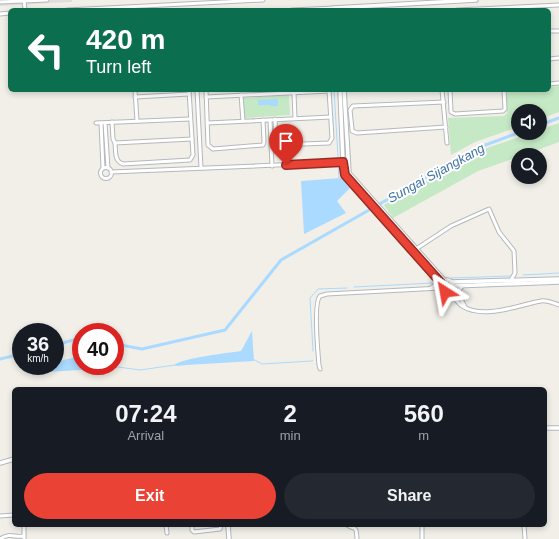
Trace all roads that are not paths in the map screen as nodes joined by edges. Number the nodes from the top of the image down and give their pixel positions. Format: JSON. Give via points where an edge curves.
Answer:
{"nodes":[{"id":1,"x":24,"y":0,"type":"edge"},
{"id":2,"x":47,"y":0,"type":"edge"},
{"id":3,"x":263,"y":0,"type":"edge"},
{"id":4,"x":476,"y":0,"type":"edge"},
{"id":5,"x":0,"y":2,"type":"edge"},
{"id":6,"x":559,"y":5,"type":"edge"},
{"id":7,"x":106,"y":8,"type":"edge"},
{"id":8,"x":354,"y":8,"type":"edge"},
{"id":9,"x":498,"y":8,"type":"edge"},
{"id":10,"x":135,"y":92,"type":"edge"},
{"id":11,"x":189,"y":92,"type":"edge"},
{"id":12,"x":197,"y":92,"type":"edge"},
{"id":13,"x":206,"y":92,"type":"edge"},
{"id":14,"x":306,"y":92,"type":"edge"},
{"id":15,"x":329,"y":92,"type":"edge"},
{"id":16,"x":340,"y":92,"type":"edge"},
{"id":17,"x":344,"y":92,"type":"edge"},
{"id":18,"x":442,"y":92,"type":"edge"},
{"id":19,"x":450,"y":92,"type":"edge"},
{"id":20,"x":504,"y":92,"type":"edge"},
{"id":21,"x":294,"y":93,"type":"junction"},
{"id":22,"x":241,"y":95,"type":"junction"},
{"id":23,"x":135,"y":97,"type":"junction"},
{"id":24,"x":206,"y":97,"type":"junction"},
{"id":25,"x":444,"y":102,"type":"junction"},
{"id":26,"x":331,"y":117,"type":"junction"},
{"id":27,"x":190,"y":118,"type":"junction"},
{"id":28,"x":295,"y":118,"type":"junction"},
{"id":29,"x":263,"y":120,"type":"junction"},
{"id":30,"x":270,"y":120,"type":"junction"},
{"id":31,"x":275,"y":120,"type":"junction"},
{"id":32,"x":136,"y":121,"type":"junction"},
{"id":33,"x":243,"y":121,"type":"junction"},
{"id":34,"x":112,"y":122,"type":"junction"},
{"id":35,"x":96,"y":123,"type":"dead end"},
{"id":36,"x":103,"y":123,"type":"junction"},
{"id":37,"x":207,"y":123,"type":"junction"},
{"id":38,"x":446,"y":127,"type":"junction"},
{"id":39,"x":192,"y":139,"type":"junction"},
{"id":40,"x":115,"y":143,"type":"junction"},
{"id":41,"x":447,"y":143,"type":"dead end"},
{"id":42,"x":345,"y":162,"type":"junction"},
{"id":43,"x":272,"y":166,"type":"junction"},
{"id":44,"x":103,"y":168,"type":"junction"},
{"id":45,"x":108,"y":168,"type":"junction"},
{"id":46,"x":201,"y":168,"type":"junction"},
{"id":47,"x":111,"y":172,"type":"junction"},
{"id":48,"x":379,"y":211,"type":"junction"},
{"id":49,"x":416,"y":249,"type":"junction"},
{"id":50,"x":515,"y":273,"type":"junction"},
{"id":51,"x":559,"y":278,"type":"edge"},
{"id":52,"x":437,"y":279,"type":"junction"},
{"id":53,"x":511,"y":280,"type":"junction"},
{"id":54,"x":521,"y":280,"type":"junction"},
{"id":55,"x":445,"y":281,"type":"junction"},
{"id":56,"x":559,"y":282,"type":"edge"},
{"id":57,"x":441,"y":286,"type":"junction"},
{"id":58,"x":462,"y":286,"type":"junction"},
{"id":59,"x":451,"y":287,"type":"junction"},
{"id":60,"x":431,"y":288,"type":"junction"},
{"id":61,"x":458,"y":296,"type":"junction"},
{"id":62,"x":559,"y":305,"type":"edge"},
{"id":63,"x":465,"y":307,"type":"junction"},
{"id":64,"x":320,"y":369,"type":"dead end"},
{"id":65,"x":547,"y":428,"type":"edge"},
{"id":66,"x":559,"y":428,"type":"edge"},
{"id":67,"x":12,"y":460,"type":"edge"},
{"id":68,"x":0,"y":463,"type":"edge"},
{"id":69,"x":12,"y":515,"type":"edge"},
{"id":70,"x":0,"y":516,"type":"edge"},
{"id":71,"x":24,"y":527,"type":"edge"},
{"id":72,"x":166,"y":527,"type":"edge"},
{"id":73,"x":192,"y":527,"type":"edge"},
{"id":74,"x":220,"y":527,"type":"edge"},
{"id":75,"x":228,"y":527,"type":"edge"},
{"id":76,"x":352,"y":527,"type":"edge"},
{"id":77,"x":422,"y":527,"type":"edge"},
{"id":78,"x":524,"y":527,"type":"edge"},
{"id":79,"x":167,"y":533,"type":"dead end"},
{"id":80,"x":24,"y":538,"type":"edge"},
{"id":81,"x":0,"y":539,"type":"edge"},
{"id":82,"x":229,"y":539,"type":"edge"},
{"id":83,"x":357,"y":539,"type":"edge"},
{"id":84,"x":422,"y":539,"type":"edge"},
{"id":85,"x":525,"y":539,"type":"edge"}],
"edges":[{"from":1,"to":2,"type":"street"},
{"from":1,"to":5,"type":"street"},
{"from":3,"to":7,"type":"street"},
{"from":4,"to":8,"type":"street"},
{"from":6,"to":9,"type":"street"},
{"from":10,"to":23,"type":"street"},
{"from":11,"to":23,"type":"street"},
{"from":11,"to":27,"type":"street"},
{"from":12,"to":46,"type":"street"},
{"from":13,"to":24,"type":"street"},
{"from":14,"to":21,"type":"street"},
{"from":15,"to":26,"type":"street"},
{"from":16,"to":42,"type":"street"},
{"from":17,"to":42,"type":"street"},
{"from":18,"to":25,"type":"street"},
{"from":19,"to":20,"type":"street","via":[[451,112],[455,114],[503,111]]},
{"from":21,"to":22,"type":"street"},
{"from":21,"to":28,"type":"street"},
{"from":22,"to":24,"type":"street"},
{"from":22,"to":33,"type":"street"},
{"from":23,"to":32,"type":"street"},
{"from":24,"to":37,"type":"street"},
{"from":25,"to":38,"type":"street"},
{"from":25,"to":38,"type":"street","via":[[353,106],[350,110],[352,131],[357,133]]},
{"from":26,"to":28,"type":"street"},
{"from":26,"to":31,"type":"street","via":[[332,138],[329,143],[278,145]]},
{"from":27,"to":32,"type":"street"},
{"from":27,"to":39,"type":"street"},
{"from":28,"to":31,"type":"street"},
{"from":29,"to":30,"type":"street"},
{"from":29,"to":33,"type":"street"},
{"from":29,"to":37,"type":"street","via":[[263,145],[213,149],[208,145]]},
{"from":30,"to":31,"type":"street"},
{"from":30,"to":43,"type":"street"},
{"from":32,"to":34,"type":"street"},
{"from":33,"to":37,"type":"street"},
{"from":34,"to":36,"type":"street"},
{"from":34,"to":40,"type":"street"},
{"from":35,"to":36,"type":"street"},
{"from":36,"to":44,"type":"street"},
{"from":36,"to":45,"type":"street"},
{"from":38,"to":41,"type":"street"},
{"from":39,"to":40,"type":"street"},
{"from":39,"to":40,"type":"street","via":[[192,158],[188,161],[123,164],[116,159]]},
{"from":42,"to":43,"type":"street"},
{"from":42,"to":48,"type":"street","via":[[349,173]]},
{"from":43,"to":46,"type":"street"},
{"from":44,"to":45,"type":"street"},
{"from":44,"to":47,"type":"street","via":[[100,171],[103,178],[110,176]]},
{"from":45,"to":47,"type":"street"},
{"from":46,"to":47,"type":"street"},
{"from":48,"to":49,"type":"street"},
{"from":48,"to":52,"type":"street"},
{"from":49,"to":50,"type":"street","via":[[451,226],[489,209],[499,232],[514,251]]},
{"from":49,"to":55,"type":"street"},
{"from":50,"to":53,"type":"street"},
{"from":50,"to":54,"type":"street"},
{"from":51,"to":54,"type":"street"},
{"from":52,"to":57,"type":"street"},
{"from":52,"to":60,"type":"street","via":[[436,285]]},
{"from":53,"to":54,"type":"street"},
{"from":53,"to":59,"type":"street"},
{"from":55,"to":57,"type":"street"},
{"from":55,"to":59,"type":"street","via":[[448,280]]},
{"from":56,"to":58,"type":"street"},
{"from":57,"to":59,"type":"street","via":[[445,292]]},
{"from":57,"to":60,"type":"street"},
{"from":58,"to":59,"type":"street"},
{"from":58,"to":61,"type":"street"},
{"from":59,"to":61,"type":"street"},
{"from":59,"to":63,"type":"street","via":[[459,304]]},
{"from":60,"to":64,"type":"street","via":[[320,296],[316,302]]},
{"from":61,"to":63,"type":"street"},
{"from":62,"to":63,"type":"street","via":[[541,301],[488,311]]},
{"from":65,"to":66,"type":"street"},
{"from":67,"to":68,"type":"street"},
{"from":69,"to":70,"type":"street"},
{"from":71,"to":80,"type":"street"},
{"from":72,"to":79,"type":"street"},
{"from":73,"to":74,"type":"street","via":[[194,532]]},
{"from":75,"to":82,"type":"street"},
{"from":76,"to":83,"type":"street","via":[[356,530]]},
{"from":77,"to":84,"type":"street"},
{"from":78,"to":85,"type":"street"},
{"from":80,"to":81,"type":"street","via":[[12,534]]}]}
